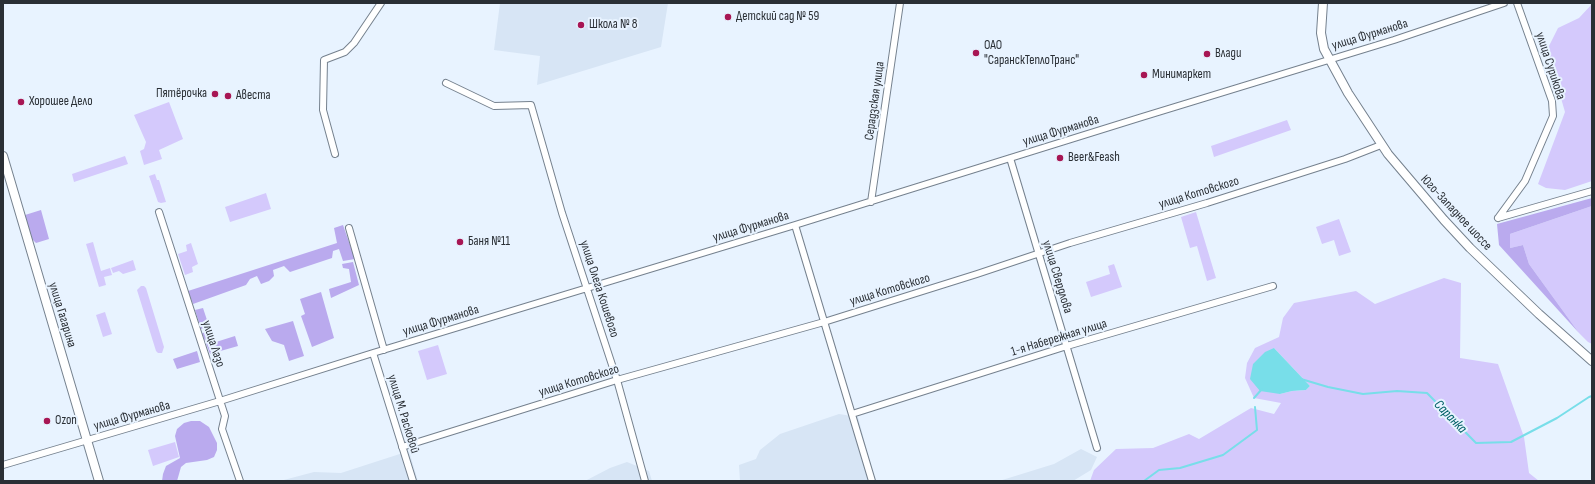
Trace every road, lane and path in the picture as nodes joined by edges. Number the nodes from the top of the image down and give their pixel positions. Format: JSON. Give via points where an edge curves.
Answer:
{"nodes":[{"id":1,"x":381,"y":3,"type":"edge"},
{"id":2,"x":900,"y":3,"type":"edge"},
{"id":3,"x":1323,"y":3,"type":"edge"},
{"id":4,"x":1504,"y":3,"type":"edge"},
{"id":5,"x":1517,"y":3,"type":"edge"},
{"id":6,"x":1329,"y":59,"type":"junction"},
{"id":7,"x":446,"y":83,"type":"dead end"},
{"id":8,"x":1381,"y":145,"type":"junction"},
{"id":9,"x":335,"y":154,"type":"dead end"},
{"id":10,"x":3,"y":156,"type":"edge"},
{"id":11,"x":1010,"y":158,"type":"junction"},
{"id":12,"x":1592,"y":191,"type":"edge"},
{"id":13,"x":871,"y":202,"type":"junction"},
{"id":14,"x":159,"y":212,"type":"dead end"},
{"id":15,"x":795,"y":225,"type":"junction"},
{"id":16,"x":348,"y":228,"type":"dead end"},
{"id":17,"x":1038,"y":254,"type":"junction"},
{"id":18,"x":1273,"y":286,"type":"dead end"},
{"id":19,"x":588,"y":289,"type":"junction"},
{"id":20,"x":824,"y":322,"type":"junction"},
{"id":21,"x":1066,"y":346,"type":"junction"},
{"id":22,"x":384,"y":350,"type":"junction"},
{"id":23,"x":373,"y":353,"type":"junction"},
{"id":24,"x":1592,"y":362,"type":"edge"},
{"id":25,"x":617,"y":380,"type":"junction"},
{"id":26,"x":220,"y":401,"type":"junction"},
{"id":27,"x":852,"y":414,"type":"junction"},
{"id":28,"x":87,"y":440,"type":"junction"},
{"id":29,"x":402,"y":447,"type":"junction"},
{"id":30,"x":1097,"y":448,"type":"dead end"},
{"id":31,"x":3,"y":465,"type":"edge"},
{"id":32,"x":99,"y":481,"type":"edge"},
{"id":33,"x":240,"y":481,"type":"edge"},
{"id":34,"x":413,"y":481,"type":"edge"},
{"id":35,"x":645,"y":481,"type":"edge"},
{"id":36,"x":872,"y":481,"type":"edge"}],
"edges":[{"from":1,"to":9,"type":"street","via":[[345,52],[324,60],[323,110]]},
{"from":2,"to":13,"type":"street","name":"Серадзская улица"},
{"from":3,"to":6,"type":"main road","name":"Юго-Западное шоссе","via":[[1322,37]]},
{"from":4,"to":6,"type":"street","name":"улица Фурманова","via":[[1408,36]]},
{"from":5,"to":12,"type":"street","name":"улица Сурикова","via":[[1552,101],[1553,116],[1525,182],[1498,218]]},
{"from":6,"to":8,"type":"main road","name":"Юго-Западное шоссе"},
{"from":6,"to":11,"type":"street","name":"улица Фурманова"},
{"from":7,"to":19,"type":"street","name":"улица Олега Кошевого","via":[[494,106],[530,105]]},
{"from":8,"to":17,"type":"street","name":"улица Котовского","via":[[1243,192]]},
{"from":8,"to":24,"type":"main road","name":"Юго-Западное шоссе","via":[[1411,183],[1470,248]]},
{"from":10,"to":28,"type":"main road","name":"улица Гагарина"},
{"from":11,"to":13,"type":"street","name":"улица Фурманова"},
{"from":11,"to":17,"type":"street","name":"улица Свердлова"},
{"from":13,"to":15,"type":"street","name":"улица Фурманова"},
{"from":14,"to":26,"type":"street","name":"улица Лазо"},
{"from":15,"to":19,"type":"street","name":"улица Фурманова"},
{"from":15,"to":20,"type":"street"},
{"from":16,"to":22,"type":"street"},
{"from":17,"to":20,"type":"street","name":"улица Котовского"},
{"from":17,"to":21,"type":"street","name":"улица Свердлова"},
{"from":18,"to":21,"type":"street","name":"1-я Набережная улица"},
{"from":19,"to":22,"type":"street","name":"улица Фурманова"},
{"from":19,"to":25,"type":"street","name":"улица Олега Кошевого"},
{"from":20,"to":25,"type":"street","name":"улица Котовского"},
{"from":20,"to":27,"type":"street"},
{"from":21,"to":27,"type":"street","name":"1-я Набережная улица"},
{"from":21,"to":30,"type":"street","name":"улица Свердлова"},
{"from":22,"to":23,"type":"street","name":"улица Фурманова"},
{"from":23,"to":26,"type":"street","name":"улица Фурманова"},
{"from":23,"to":29,"type":"street","name":"улица М. Расковой"},
{"from":25,"to":29,"type":"street","name":"улица Котовского"},
{"from":25,"to":35,"type":"street","name":"улица Олега Кошевого"},
{"from":26,"to":28,"type":"street","name":"улица Фурманова"},
{"from":26,"to":33,"type":"street","name":"улица Лазо","via":[[225,416],[222,429]]},
{"from":27,"to":36,"type":"street"},
{"from":28,"to":31,"type":"street","name":"улица Фурманова"},
{"from":28,"to":32,"type":"main road","name":"улица Гагарина"},
{"from":29,"to":34,"type":"street","name":"улица М. Расковой"}]}
